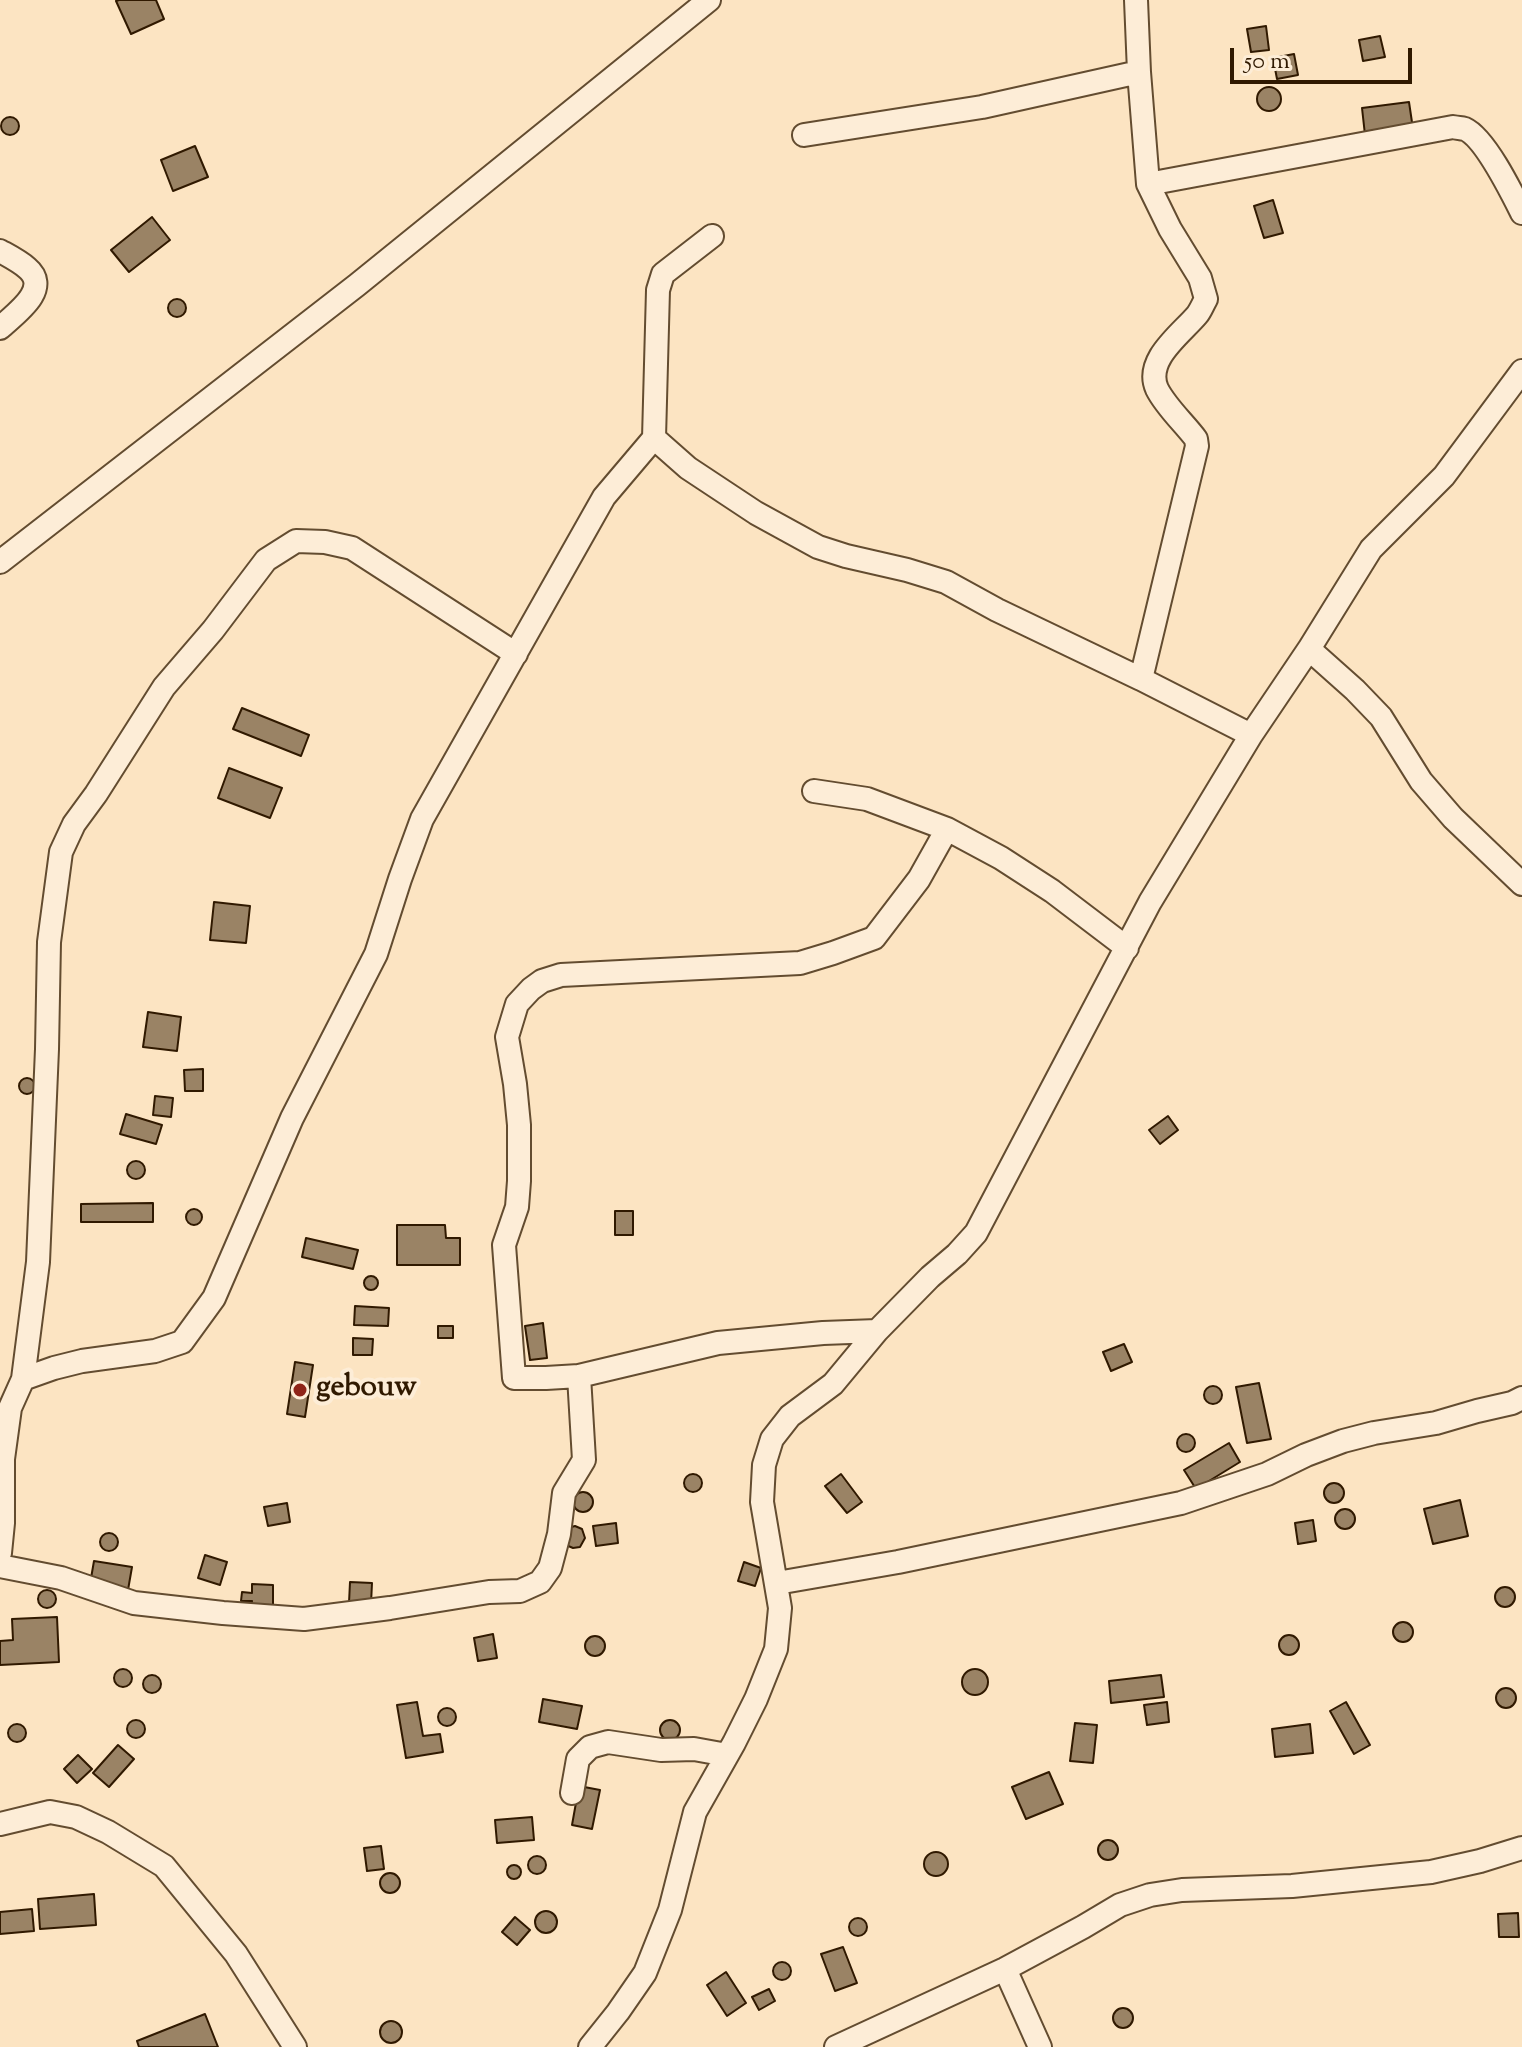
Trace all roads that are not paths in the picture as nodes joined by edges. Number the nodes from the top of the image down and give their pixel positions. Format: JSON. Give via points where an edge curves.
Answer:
{"nodes":[{"id":1,"x":709,"y":0,"type":"edge"},
{"id":2,"x":1136,"y":0,"type":"edge"},
{"id":3,"x":1139,"y":72,"type":"junction"},
{"id":4,"x":804,"y":135,"type":"dead end"},
{"id":5,"x":1148,"y":184,"type":"junction"},
{"id":6,"x":1522,"y":213,"type":"edge"},
{"id":7,"x":712,"y":236,"type":"dead end"},
{"id":8,"x":0,"y":251,"type":"edge"},
{"id":9,"x":0,"y":328,"type":"edge"},
{"id":10,"x":1518,"y":384,"type":"edge"},
{"id":11,"x":654,"y":438,"type":"junction"},
{"id":12,"x":0,"y":562,"type":"edge"},
{"id":13,"x":1309,"y":649,"type":"junction"},
{"id":14,"x":516,"y":654,"type":"junction"},
{"id":15,"x":1141,"y":679,"type":"junction"},
{"id":16,"x":1251,"y":735,"type":"junction"},
{"id":17,"x":814,"y":791,"type":"dead end"},
{"id":18,"x":947,"y":829,"type":"junction"},
{"id":19,"x":1522,"y":884,"type":"edge"},
{"id":20,"x":1127,"y":948,"type":"junction"},
{"id":21,"x":877,"y":1331,"type":"junction"},
{"id":22,"x":579,"y":1376,"type":"junction"},
{"id":23,"x":23,"y":1379,"type":"junction"},
{"id":24,"x":1522,"y":1398,"type":"edge"},
{"id":25,"x":0,"y":1553,"type":"edge"},
{"id":26,"x":0,"y":1566,"type":"edge"},
{"id":27,"x":777,"y":1583,"type":"junction"},
{"id":28,"x":727,"y":1755,"type":"junction"},
{"id":29,"x":572,"y":1793,"type":"dead end"},
{"id":30,"x":0,"y":1824,"type":"edge"},
{"id":31,"x":1522,"y":1848,"type":"edge"},
{"id":32,"x":1005,"y":1969,"type":"junction"},
{"id":33,"x":295,"y":2047,"type":"edge"},
{"id":34,"x":590,"y":2047,"type":"edge"},
{"id":35,"x":836,"y":2047,"type":"edge"},
{"id":36,"x":1040,"y":2047,"type":"edge"}],
"edges":[{"from":1,"to":12,"type":"street","via":[[357,285]]},
{"from":2,"to":3,"type":"street"},
{"from":3,"to":4,"type":"street","via":[[982,107]]},
{"from":3,"to":5,"type":"street"},
{"from":5,"to":6,"type":"street","via":[[1453,127],[1466,129],[1479,140]]},
{"from":5,"to":15,"type":"street","via":[[1200,278],[1206,299],[1158,360],[1155,373],[1156,386],[1197,446]]},
{"from":7,"to":11,"type":"street","via":[[663,274],[658,290]]},
{"from":8,"to":9,"type":"street","via":[[30,270],[35,282],[35,294]]},
{"from":10,"to":13,"type":"street","via":[[1444,476],[1371,549]]},
{"from":11,"to":14,"type":"street","via":[[604,497]]},
{"from":11,"to":15,"type":"street","via":[[688,468],[818,547],[946,582]]},
{"from":13,"to":16,"type":"street"},
{"from":13,"to":19,"type":"street","via":[[1381,717],[1421,781]]},
{"from":14,"to":23,"type":"street","via":[[422,819],[376,954],[292,1118],[201,1318],[182,1342],[82,1361]]},
{"from":14,"to":23,"type":"street","via":[[352,548],[296,541],[266,560],[164,687],[61,852],[49,942],[38,1262]]},
{"from":15,"to":16,"type":"street"},
{"from":16,"to":20,"type":"street"},
{"from":17,"to":18,"type":"street","via":[[867,799]]},
{"from":18,"to":20,"type":"street","via":[[1052,891]]},
{"from":18,"to":22,"type":"street","via":[[919,879],[874,938],[800,963],[561,975],[542,981],[517,1004],[507,1037],[519,1125],[519,1181],[504,1245],[514,1378]]},
{"from":20,"to":21,"type":"street","via":[[976,1233]]},
{"from":21,"to":22,"type":"street","via":[[718,1343]]},
{"from":21,"to":27,"type":"street","via":[[833,1384],[790,1416],[772,1439],[762,1502]]},
{"from":22,"to":26,"type":"street","via":[[584,1460],[564,1493],[550,1568],[540,1582],[520,1591],[304,1619],[134,1603],[61,1578]]},
{"from":23,"to":25,"type":"street","via":[[10,1408]]},
{"from":24,"to":27,"type":"street","via":[[1436,1423],[1343,1441],[1181,1503]]},
{"from":27,"to":28,"type":"street","via":[[776,1649]]},
{"from":28,"to":29,"type":"street","via":[[608,1742],[590,1747],[578,1759]]},
{"from":28,"to":34,"type":"street","via":[[695,1812],[670,1910],[645,1973]]},
{"from":30,"to":33,"type":"street","via":[[50,1812],[76,1817],[164,1866],[236,1954]]},
{"from":31,"to":32,"type":"street","via":[[1431,1872],[1150,1895],[1120,1905]]},
{"from":32,"to":35,"type":"street"},
{"from":32,"to":36,"type":"street"}]}
